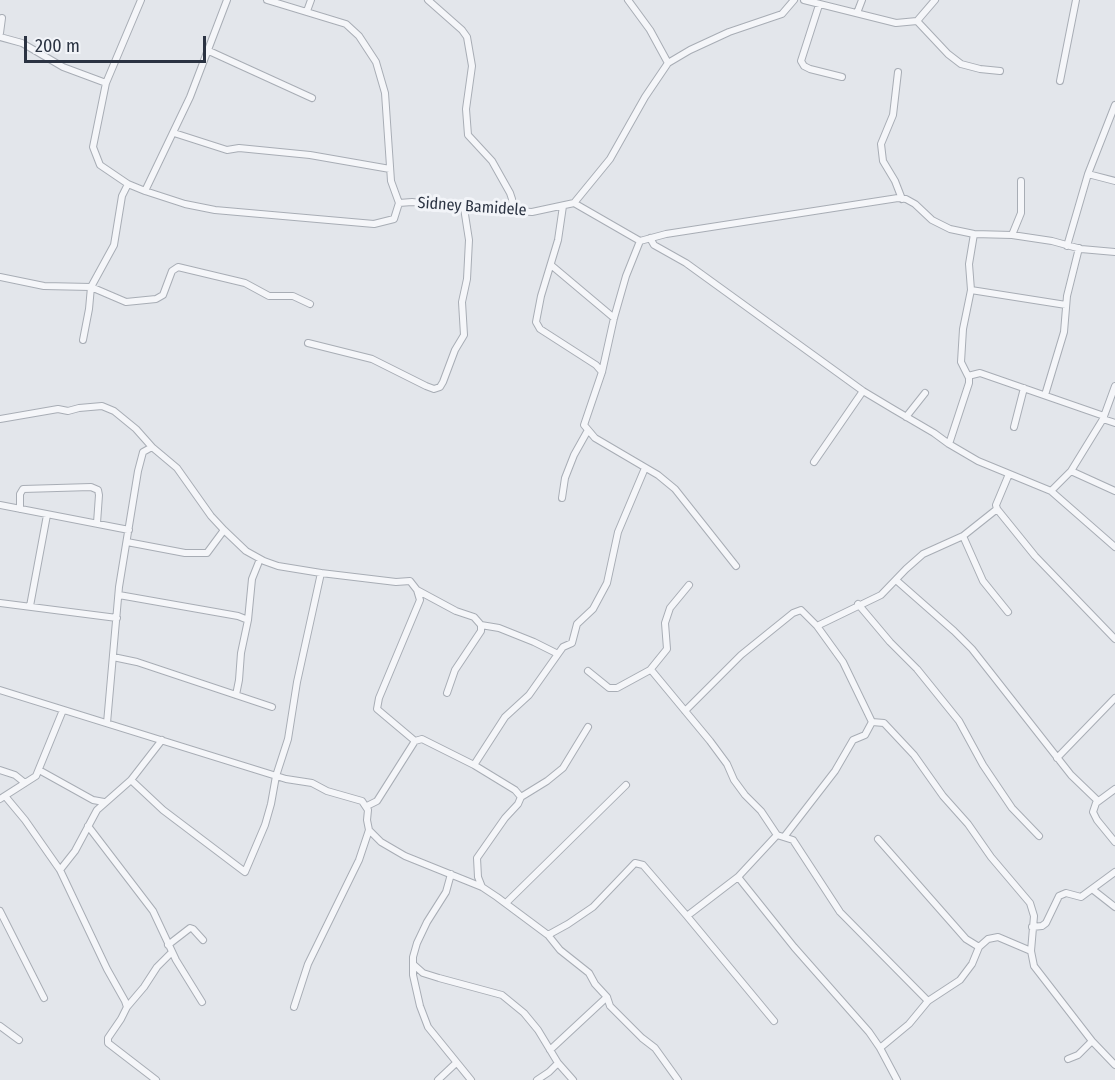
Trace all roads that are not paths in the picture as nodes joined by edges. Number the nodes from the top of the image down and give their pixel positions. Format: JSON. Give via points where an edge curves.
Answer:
{"nodes":[{"id":1,"x":141,"y":0,"type":"edge"},
{"id":2,"x":227,"y":0,"type":"edge"},
{"id":3,"x":267,"y":0,"type":"edge"},
{"id":4,"x":311,"y":0,"type":"edge"},
{"id":5,"x":428,"y":0,"type":"edge"},
{"id":6,"x":628,"y":0,"type":"edge"},
{"id":7,"x":794,"y":0,"type":"edge"},
{"id":8,"x":804,"y":0,"type":"edge"},
{"id":9,"x":862,"y":0,"type":"edge"},
{"id":10,"x":935,"y":0,"type":"edge"},
{"id":11,"x":1076,"y":0,"type":"edge"},
{"id":12,"x":819,"y":5,"type":"junction"},
{"id":13,"x":307,"y":10,"type":"junction"},
{"id":14,"x":857,"y":13,"type":"junction"},
{"id":15,"x":2,"y":18,"type":"dead end"},
{"id":16,"x":917,"y":21,"type":"junction"},
{"id":17,"x":0,"y":35,"type":"edge"},
{"id":18,"x":209,"y":51,"type":"junction"},
{"id":19,"x":669,"y":63,"type":"junction"},
{"id":20,"x":1000,"y":71,"type":"dead end"},
{"id":21,"x":898,"y":72,"type":"dead end"},
{"id":22,"x":842,"y":77,"type":"dead end"},
{"id":23,"x":1060,"y":81,"type":"dead end"},
{"id":24,"x":106,"y":83,"type":"junction"},
{"id":25,"x":312,"y":98,"type":"dead end"},
{"id":26,"x":1115,"y":105,"type":"edge"},
{"id":27,"x":174,"y":133,"type":"junction"},
{"id":28,"x":390,"y":170,"type":"junction"},
{"id":29,"x":1088,"y":174,"type":"junction"},
{"id":30,"x":1021,"y":181,"type":"dead end"},
{"id":31,"x":1115,"y":182,"type":"edge"},
{"id":32,"x":128,"y":184,"type":"junction"},
{"id":33,"x":145,"y":191,"type":"junction"},
{"id":34,"x":902,"y":199,"type":"junction"},
{"id":35,"x":399,"y":203,"type":"junction"},
{"id":36,"x":574,"y":203,"type":"junction"},
{"id":37,"x":563,"y":206,"type":"junction"},
{"id":38,"x":464,"y":208,"type":"junction"},
{"id":39,"x":513,"y":211,"type":"junction"},
{"id":40,"x":974,"y":234,"type":"junction"},
{"id":41,"x":1012,"y":235,"type":"junction"},
{"id":42,"x":650,"y":238,"type":"junction"},
{"id":43,"x":640,"y":242,"type":"junction"},
{"id":44,"x":1067,"y":246,"type":"junction"},
{"id":45,"x":1079,"y":248,"type":"junction"},
{"id":46,"x":1115,"y":252,"type":"edge"},
{"id":47,"x":550,"y":266,"type":"junction"},
{"id":48,"x":0,"y":277,"type":"edge"},
{"id":49,"x":91,"y":287,"type":"junction"},
{"id":50,"x":971,"y":290,"type":"junction"},
{"id":51,"x":310,"y":304,"type":"dead end"},
{"id":52,"x":1066,"y":305,"type":"junction"},
{"id":53,"x":614,"y":318,"type":"junction"},
{"id":54,"x":83,"y":340,"type":"dead end"},
{"id":55,"x":308,"y":343,"type":"dead end"},
{"id":56,"x":604,"y":362,"type":"junction"},
{"id":57,"x":596,"y":365,"type":"junction"},
{"id":58,"x":602,"y":372,"type":"junction"},
{"id":59,"x":968,"y":376,"type":"junction"},
{"id":60,"x":1115,"y":386,"type":"edge"},
{"id":61,"x":1024,"y":388,"type":"junction"},
{"id":62,"x":863,"y":391,"type":"junction"},
{"id":63,"x":925,"y":393,"type":"dead end"},
{"id":64,"x":1045,"y":395,"type":"junction"},
{"id":65,"x":906,"y":417,"type":"junction"},
{"id":66,"x":1103,"y":417,"type":"junction"},
{"id":67,"x":0,"y":419,"type":"edge"},
{"id":68,"x":1115,"y":423,"type":"edge"},
{"id":69,"x":1014,"y":427,"type":"dead end"},
{"id":70,"x":588,"y":430,"type":"junction"},
{"id":71,"x":949,"y":444,"type":"junction"},
{"id":72,"x":149,"y":448,"type":"junction"},
{"id":73,"x":814,"y":462,"type":"dead end"},
{"id":74,"x":645,"y":468,"type":"junction"},
{"id":75,"x":1071,"y":471,"type":"junction"},
{"id":76,"x":1009,"y":474,"type":"junction"},
{"id":77,"x":1051,"y":491,"type":"junction"},
{"id":78,"x":1115,"y":491,"type":"edge"},
{"id":79,"x":562,"y":498,"type":"dead end"},
{"id":80,"x":0,"y":505,"type":"edge"},
{"id":81,"x":20,"y":509,"type":"junction"},
{"id":82,"x":997,"y":509,"type":"junction"},
{"id":83,"x":47,"y":515,"type":"junction"},
{"id":84,"x":97,"y":524,"type":"junction"},
{"id":85,"x":129,"y":530,"type":"junction"},
{"id":86,"x":224,"y":530,"type":"junction"},
{"id":87,"x":963,"y":536,"type":"junction"},
{"id":88,"x":127,"y":542,"type":"junction"},
{"id":89,"x":1115,"y":547,"type":"edge"},
{"id":90,"x":260,"y":559,"type":"junction"},
{"id":91,"x":736,"y":566,"type":"dead end"},
{"id":92,"x":321,"y":573,"type":"junction"},
{"id":93,"x":896,"y":580,"type":"junction"},
{"id":94,"x":689,"y":585,"type":"dead end"},
{"id":95,"x":417,"y":590,"type":"junction"},
{"id":96,"x":119,"y":595,"type":"junction"},
{"id":97,"x":0,"y":603,"type":"edge"},
{"id":98,"x":858,"y":604,"type":"junction"},
{"id":99,"x":30,"y":606,"type":"junction"},
{"id":100,"x":1008,"y":612,"type":"dead end"},
{"id":101,"x":117,"y":618,"type":"junction"},
{"id":102,"x":248,"y":620,"type":"junction"},
{"id":103,"x":481,"y":625,"type":"junction"},
{"id":104,"x":818,"y":626,"type":"junction"},
{"id":105,"x":1115,"y":639,"type":"edge"},
{"id":106,"x":558,"y":654,"type":"junction"},
{"id":107,"x":113,"y":657,"type":"junction"},
{"id":108,"x":650,"y":670,"type":"junction"},
{"id":109,"x":588,"y":671,"type":"dead end"},
{"id":110,"x":0,"y":690,"type":"edge"},
{"id":111,"x":447,"y":693,"type":"dead end"},
{"id":112,"x":236,"y":695,"type":"junction"},
{"id":113,"x":1115,"y":698,"type":"edge"},
{"id":114,"x":272,"y":707,"type":"dead end"},
{"id":115,"x":63,"y":710,"type":"junction"},
{"id":116,"x":685,"y":711,"type":"junction"},
{"id":117,"x":873,"y":722,"type":"junction"},
{"id":118,"x":106,"y":723,"type":"junction"},
{"id":119,"x":588,"y":727,"type":"dead end"},
{"id":120,"x":162,"y":740,"type":"junction"},
{"id":121,"x":415,"y":741,"type":"junction"},
{"id":122,"x":1057,"y":758,"type":"junction"},
{"id":123,"x":474,"y":765,"type":"junction"},
{"id":124,"x":0,"y":770,"type":"edge"},
{"id":125,"x":39,"y":770,"type":"junction"},
{"id":126,"x":276,"y":776,"type":"junction"},
{"id":127,"x":131,"y":780,"type":"junction"},
{"id":128,"x":22,"y":783,"type":"junction"},
{"id":129,"x":627,"y":785,"type":"dead end"},
{"id":130,"x":1115,"y":789,"type":"edge"},
{"id":131,"x":2,"y":797,"type":"edge"},
{"id":132,"x":521,"y":797,"type":"junction"},
{"id":133,"x":93,"y":800,"type":"junction"},
{"id":134,"x":1098,"y":801,"type":"junction"},
{"id":135,"x":104,"y":802,"type":"junction"},
{"id":136,"x":367,"y":806,"type":"junction"},
{"id":137,"x":97,"y":810,"type":"junction"},
{"id":138,"x":88,"y":826,"type":"junction"},
{"id":139,"x":369,"y":830,"type":"junction"},
{"id":140,"x":781,"y":836,"type":"junction"},
{"id":141,"x":1040,"y":836,"type":"dead end"},
{"id":142,"x":878,"y":839,"type":"dead end"},
{"id":143,"x":1115,"y":842,"type":"edge"},
{"id":144,"x":60,"y":870,"type":"junction"},
{"id":145,"x":1115,"y":872,"type":"edge"},
{"id":146,"x":451,"y":874,"type":"junction"},
{"id":147,"x":478,"y":877,"type":"junction"},
{"id":148,"x":738,"y":877,"type":"junction"},
{"id":149,"x":472,"y":883,"type":"junction"},
{"id":150,"x":482,"y":887,"type":"junction"},
{"id":151,"x":1092,"y":889,"type":"junction"},
{"id":152,"x":506,"y":903,"type":"junction"},
{"id":153,"x":1115,"y":908,"type":"edge"},
{"id":154,"x":0,"y":911,"type":"edge"},
{"id":155,"x":687,"y":916,"type":"junction"},
{"id":156,"x":1032,"y":927,"type":"junction"},
{"id":157,"x":548,"y":935,"type":"junction"},
{"id":158,"x":203,"y":940,"type":"dead end"},
{"id":159,"x":168,"y":945,"type":"junction"},
{"id":160,"x":979,"y":947,"type":"junction"},
{"id":161,"x":1031,"y":951,"type":"junction"},
{"id":162,"x":172,"y":952,"type":"junction"},
{"id":163,"x":414,"y":965,"type":"junction"},
{"id":164,"x":607,"y":997,"type":"junction"},
{"id":165,"x":44,"y":998,"type":"dead end"},
{"id":166,"x":928,"y":1001,"type":"junction"},
{"id":167,"x":202,"y":1002,"type":"dead end"},
{"id":168,"x":127,"y":1007,"type":"junction"},
{"id":169,"x":294,"y":1007,"type":"dead end"},
{"id":170,"x":774,"y":1021,"type":"dead end"},
{"id":171,"x":0,"y":1026,"type":"edge"},
{"id":172,"x":20,"y":1040,"type":"dead end"},
{"id":173,"x":1092,"y":1041,"type":"junction"},
{"id":174,"x":880,"y":1048,"type":"junction"},
{"id":175,"x":550,"y":1050,"type":"junction"},
{"id":176,"x":1068,"y":1059,"type":"dead end"},
{"id":177,"x":456,"y":1063,"type":"junction"},
{"id":178,"x":558,"y":1063,"type":"junction"},
{"id":179,"x":1115,"y":1065,"type":"edge"},
{"id":180,"x":156,"y":1080,"type":"edge"},
{"id":181,"x":438,"y":1080,"type":"edge"},
{"id":182,"x":471,"y":1080,"type":"edge"},
{"id":183,"x":537,"y":1080,"type":"edge"},
{"id":184,"x":573,"y":1080,"type":"edge"},
{"id":185,"x":678,"y":1080,"type":"edge"},
{"id":186,"x":897,"y":1080,"type":"edge"}],
"edges":[{"from":1,"to":24,"type":"street"},
{"from":2,"to":18,"type":"street"},
{"from":3,"to":13,"type":"street","name":"Sidney Bamidele"},
{"from":4,"to":13,"type":"street"},
{"from":5,"to":39,"type":"street","via":[[467,37],[472,66],[466,109],[468,135],[492,161],[512,199]]},
{"from":6,"to":19,"type":"street"},
{"from":7,"to":19,"type":"street","via":[[782,14],[729,32]]},
{"from":8,"to":12,"type":"street"},
{"from":9,"to":14,"type":"street"},
{"from":10,"to":16,"type":"street"},
{"from":11,"to":23,"type":"street"},
{"from":12,"to":14,"type":"street"},
{"from":12,"to":22,"type":"street","via":[[801,61],[810,69]]},
{"from":13,"to":28,"type":"street","name":"Sidney Bamidele","via":[[346,24],[376,62],[385,93]]},
{"from":14,"to":16,"type":"street","via":[[896,23]]},
{"from":15,"to":17,"type":"street"},
{"from":16,"to":20,"type":"street","via":[[962,64]]},
{"from":17,"to":24,"type":"street","via":[[63,67]]},
{"from":18,"to":25,"type":"street"},
{"from":18,"to":27,"type":"street"},
{"from":19,"to":36,"type":"street","via":[[610,159]]},
{"from":21,"to":34,"type":"street","via":[[893,115],[881,144],[883,161]]},
{"from":24,"to":32,"type":"street","via":[[93,147],[100,165]]},
{"from":26,"to":29,"type":"street"},
{"from":27,"to":28,"type":"street","via":[[227,150],[310,156]]},
{"from":27,"to":33,"type":"street"},
{"from":28,"to":35,"type":"street","name":"Sidney Bamidele"},
{"from":29,"to":31,"type":"street"},
{"from":29,"to":44,"type":"street"},
{"from":30,"to":41,"type":"street","via":[[1021,213]]},
{"from":32,"to":33,"type":"street"},
{"from":32,"to":49,"type":"street","via":[[122,196],[114,245]]},
{"from":33,"to":35,"type":"street","via":[[215,210],[364,224],[394,219]]},
{"from":34,"to":40,"type":"street","via":[[915,204],[943,227]]},
{"from":34,"to":42,"type":"street"},
{"from":35,"to":38,"type":"street","name":"Sidney Bamidele"},
{"from":36,"to":37,"type":"street","name":"Sidney Bamidele"},
{"from":36,"to":43,"type":"street"},
{"from":37,"to":39,"type":"street","name":"Sidney Bamidele"},
{"from":37,"to":47,"type":"street"},
{"from":38,"to":39,"type":"street","name":"Sidney Bamidele"},
{"from":38,"to":55,"type":"street","via":[[469,240],[462,302],[464,335],[440,387],[426,386],[372,359]]},
{"from":40,"to":41,"type":"street"},
{"from":40,"to":50,"type":"street","via":[[969,264]]},
{"from":41,"to":44,"type":"street"},
{"from":42,"to":43,"type":"street"},
{"from":42,"to":62,"type":"street","via":[[654,245],[686,263]]},
{"from":43,"to":53,"type":"street"},
{"from":44,"to":45,"type":"street"},
{"from":45,"to":46,"type":"street"},
{"from":45,"to":52,"type":"street"},
{"from":47,"to":53,"type":"street"},
{"from":47,"to":57,"type":"street","via":[[537,314],[538,327]]},
{"from":48,"to":49,"type":"street","via":[[44,286]]},
{"from":49,"to":51,"type":"street","via":[[126,302],[156,299],[163,295],[172,271],[178,267],[245,283],[269,296],[293,296]]},
{"from":49,"to":54,"type":"street"},
{"from":50,"to":52,"type":"street"},
{"from":50,"to":59,"type":"street","via":[[961,362]]},
{"from":52,"to":64,"type":"street","via":[[1064,332]]},
{"from":53,"to":56,"type":"street"},
{"from":56,"to":57,"type":"street"},
{"from":56,"to":58,"type":"street"},
{"from":57,"to":58,"type":"street"},
{"from":58,"to":70,"type":"street","via":[[585,420]]},
{"from":59,"to":61,"type":"street","via":[[980,373]]},
{"from":59,"to":71,"type":"street"},
{"from":60,"to":66,"type":"street"},
{"from":61,"to":64,"type":"street"},
{"from":61,"to":69,"type":"street"},
{"from":62,"to":65,"type":"street"},
{"from":62,"to":73,"type":"street"},
{"from":63,"to":65,"type":"street"},
{"from":64,"to":66,"type":"street"},
{"from":65,"to":71,"type":"street"},
{"from":66,"to":68,"type":"street"},
{"from":66,"to":75,"type":"street"},
{"from":67,"to":72,"type":"street","via":[[102,406],[114,411],[147,441]]},
{"from":70,"to":74,"type":"street"},
{"from":70,"to":79,"type":"street","via":[[565,478]]},
{"from":71,"to":76,"type":"street"},
{"from":72,"to":85,"type":"street","via":[[141,457]]},
{"from":72,"to":86,"type":"street","via":[[177,468]]},
{"from":74,"to":91,"type":"street","via":[[679,493]]},
{"from":74,"to":106,"type":"street","via":[[618,532],[607,583],[593,609],[577,624],[572,643]]},
{"from":75,"to":77,"type":"street"},
{"from":75,"to":78,"type":"street"},
{"from":76,"to":77,"type":"street"},
{"from":76,"to":82,"type":"street"},
{"from":77,"to":89,"type":"street"},
{"from":80,"to":81,"type":"street"},
{"from":81,"to":83,"type":"street"},
{"from":81,"to":84,"type":"street","via":[[23,489],[91,488],[98,490],[99,495]]},
{"from":82,"to":87,"type":"street"},
{"from":82,"to":105,"type":"street","via":[[1041,563]]},
{"from":83,"to":84,"type":"street"},
{"from":83,"to":99,"type":"street"},
{"from":84,"to":85,"type":"street"},
{"from":85,"to":88,"type":"street"},
{"from":86,"to":88,"type":"street","via":[[207,553],[184,553]]},
{"from":86,"to":90,"type":"street"},
{"from":87,"to":93,"type":"street","via":[[923,554]]},
{"from":87,"to":100,"type":"street","via":[[983,581]]},
{"from":88,"to":96,"type":"street"},
{"from":90,"to":92,"type":"street"},
{"from":90,"to":102,"type":"street","via":[[252,579]]},
{"from":92,"to":95,"type":"street","via":[[410,581]]},
{"from":92,"to":126,"type":"street","via":[[288,739]]},
{"from":93,"to":98,"type":"street","via":[[881,595]]},
{"from":93,"to":122,"type":"street","via":[[972,649]]},
{"from":94,"to":108,"type":"street","via":[[670,608],[665,623],[667,649]]},
{"from":95,"to":103,"type":"street","via":[[474,617]]},
{"from":95,"to":121,"type":"street","via":[[420,600],[376,707]]},
{"from":96,"to":101,"type":"street"},
{"from":96,"to":102,"type":"street"},
{"from":97,"to":99,"type":"street"},
{"from":98,"to":104,"type":"street"},
{"from":98,"to":141,"type":"street","via":[[952,712],[1012,808]]},
{"from":99,"to":101,"type":"street"},
{"from":101,"to":107,"type":"street"},
{"from":102,"to":112,"type":"street"},
{"from":103,"to":106,"type":"street","via":[[499,628]]},
{"from":103,"to":111,"type":"street","via":[[482,631],[455,670]]},
{"from":104,"to":116,"type":"street","via":[[801,610],[794,613],[741,655]]},
{"from":104,"to":117,"type":"street","via":[[843,662]]},
{"from":106,"to":123,"type":"street","via":[[529,695],[505,717]]},
{"from":107,"to":112,"type":"street"},
{"from":107,"to":118,"type":"street"},
{"from":108,"to":109,"type":"street","via":[[617,688],[609,688]]},
{"from":108,"to":116,"type":"street"},
{"from":110,"to":115,"type":"street"},
{"from":112,"to":114,"type":"street"},
{"from":113,"to":122,"type":"street"},
{"from":115,"to":118,"type":"street"},
{"from":115,"to":125,"type":"street"},
{"from":116,"to":140,"type":"street","via":[[727,764],[745,795]]},
{"from":117,"to":140,"type":"street","via":[[865,735],[853,740],[835,771]]},
{"from":117,"to":156,"type":"street","via":[[884,723],[914,755],[1023,893],[1034,916]]},
{"from":118,"to":120,"type":"street"},
{"from":119,"to":132,"type":"street","via":[[563,768]]},
{"from":120,"to":126,"type":"street"},
{"from":120,"to":127,"type":"street"},
{"from":121,"to":123,"type":"street","via":[[425,739]]},
{"from":121,"to":136,"type":"street","via":[[381,795]]},
{"from":122,"to":134,"type":"street"},
{"from":123,"to":132,"type":"street"},
{"from":124,"to":128,"type":"street"},
{"from":125,"to":128,"type":"street"},
{"from":125,"to":133,"type":"street"},
{"from":126,"to":127,"type":"street","via":[[265,825],[245,872],[163,810]]},
{"from":126,"to":136,"type":"street","via":[[312,783]]},
{"from":127,"to":135,"type":"street"},
{"from":128,"to":131,"type":"street"},
{"from":129,"to":152,"type":"street"},
{"from":130,"to":134,"type":"street"},
{"from":131,"to":144,"type":"street","via":[[25,820]]},
{"from":132,"to":147,"type":"street","via":[[477,858]]},
{"from":133,"to":135,"type":"street"},
{"from":133,"to":137,"type":"street"},
{"from":134,"to":143,"type":"street","via":[[1094,815]]},
{"from":135,"to":137,"type":"street"},
{"from":136,"to":139,"type":"street"},
{"from":137,"to":138,"type":"street"},
{"from":138,"to":144,"type":"street"},
{"from":138,"to":159,"type":"street","via":[[153,911]]},
{"from":139,"to":146,"type":"street","via":[[405,856]]},
{"from":139,"to":169,"type":"street","via":[[359,860],[308,964]]},
{"from":140,"to":148,"type":"street"},
{"from":140,"to":166,"type":"street","via":[[793,840],[840,912]]},
{"from":142,"to":160,"type":"street","via":[[966,939]]},
{"from":144,"to":168,"type":"street"},
{"from":145,"to":151,"type":"street"},
{"from":146,"to":149,"type":"street"},
{"from":146,"to":163,"type":"street","via":[[446,892],[417,943]]},
{"from":147,"to":149,"type":"street"},
{"from":147,"to":150,"type":"street"},
{"from":148,"to":155,"type":"street"},
{"from":148,"to":174,"type":"street"},
{"from":149,"to":150,"type":"street"},
{"from":150,"to":152,"type":"street"},
{"from":151,"to":153,"type":"street"},
{"from":151,"to":156,"type":"street","via":[[1081,897],[1066,893],[1059,896],[1046,923]]},
{"from":152,"to":157,"type":"street"},
{"from":154,"to":165,"type":"street"},
{"from":155,"to":157,"type":"street","via":[[643,865],[635,863],[593,907]]},
{"from":155,"to":170,"type":"street"},
{"from":156,"to":161,"type":"street"},
{"from":157,"to":164,"type":"street","via":[[560,951],[589,973]]},
{"from":158,"to":159,"type":"street","via":[[190,928]]},
{"from":159,"to":162,"type":"street"},
{"from":160,"to":161,"type":"street","via":[[998,937]]},
{"from":160,"to":166,"type":"street","via":[[960,980]]},
{"from":161,"to":173,"type":"street","via":[[1034,966]]},
{"from":162,"to":167,"type":"street"},
{"from":162,"to":168,"type":"street"},
{"from":163,"to":175,"type":"street","via":[[423,973],[506,997],[533,1023]]},
{"from":163,"to":177,"type":"street","via":[[414,985],[428,1027]]},
{"from":164,"to":175,"type":"street"},
{"from":164,"to":185,"type":"street","via":[[610,1006],[655,1048]]},
{"from":166,"to":174,"type":"street","via":[[909,1024]]},
{"from":168,"to":180,"type":"street","via":[[108,1043]]},
{"from":171,"to":172,"type":"street"},
{"from":173,"to":176,"type":"street"},
{"from":173,"to":179,"type":"street"},
{"from":174,"to":186,"type":"street"},
{"from":175,"to":178,"type":"street"},
{"from":177,"to":181,"type":"street"},
{"from":177,"to":182,"type":"street"},
{"from":178,"to":183,"type":"street"},
{"from":178,"to":184,"type":"street"}]}
